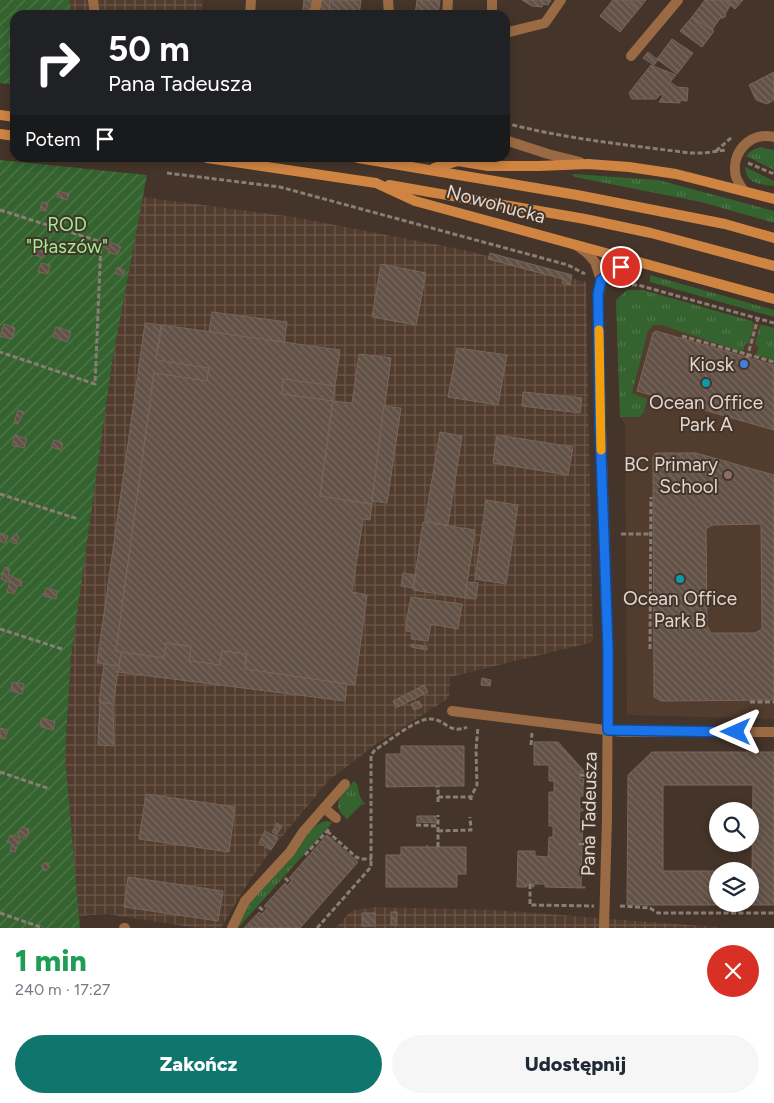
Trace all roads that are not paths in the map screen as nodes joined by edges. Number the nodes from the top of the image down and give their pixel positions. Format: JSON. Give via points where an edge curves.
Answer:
{"nodes":[{"id":1,"x":560,"y":0,"type":"edge"},
{"id":2,"x":678,"y":0,"type":"edge"},
{"id":3,"x":510,"y":32,"type":"edge"},
{"id":4,"x":631,"y":56,"type":"dead end"},
{"id":5,"x":774,"y":137,"type":"edge"},
{"id":6,"x":510,"y":142,"type":"edge"},
{"id":7,"x":234,"y":162,"type":"edge"},
{"id":8,"x":385,"y":162,"type":"edge"},
{"id":9,"x":455,"y":162,"type":"edge"},
{"id":10,"x":464,"y":162,"type":"edge"},
{"id":11,"x":588,"y":164,"type":"junction"},
{"id":12,"x":431,"y":169,"type":"junction"},
{"id":13,"x":376,"y":183,"type":"junction"},
{"id":14,"x":744,"y":191,"type":"junction"},
{"id":15,"x":774,"y":199,"type":"edge"},
{"id":16,"x":774,"y":238,"type":"edge"},
{"id":17,"x":573,"y":243,"type":"junction"},
{"id":18,"x":642,"y":262,"type":"junction"},
{"id":19,"x":774,"y":266,"type":"edge"},
{"id":20,"x":601,"y":280,"type":"junction"},
{"id":21,"x":774,"y":299,"type":"edge"},
{"id":22,"x":452,"y":711,"type":"dead end"},
{"id":23,"x":608,"y":730,"type":"junction"},
{"id":24,"x":774,"y":732,"type":"edge"},
{"id":25,"x":345,"y":784,"type":"dead end"},
{"id":26,"x":324,"y":808,"type":"junction"},
{"id":27,"x":336,"y":818,"type":"dead end"},
{"id":28,"x":232,"y":928,"type":"edge"},
{"id":29,"x":604,"y":928,"type":"edge"}],
"edges":[{"from":1,"to":3,"type":"street","via":[[545,23]]},
{"from":2,"to":4,"type":"street"},
{"from":5,"to":14,"type":"street","via":[[754,138],[740,151],[736,176]]},
{"from":6,"to":11,"type":"street"},
{"from":7,"to":13,"type":"main road","name":"Nowohucka"},
{"from":8,"to":12,"type":"main road","name":"Nowohucka"},
{"from":9,"to":12,"type":"main road","name":"Nowohucka"},
{"from":10,"to":11,"type":"main road","name":"Nowohucka","via":[[488,166]]},
{"from":11,"to":14,"type":"main road","name":"Nowohucka","via":[[654,169]]},
{"from":12,"to":16,"type":"main road","via":[[725,224]]},
{"from":13,"to":17,"type":"main road","name":"Nowohucka","via":[[415,201]]},
{"from":13,"to":19,"type":"main road","via":[[585,218]]},
{"from":14,"to":15,"type":"main road","name":"Nowohucka"},
{"from":17,"to":18,"type":"main road","name":"Nowohucka"},
{"from":17,"to":20,"type":"street","via":[[592,258]]},
{"from":18,"to":20,"type":"street","via":[[621,267]]},
{"from":18,"to":21,"type":"main road","name":"Nowohucka"},
{"from":20,"to":23,"type":"street","name":"Pana Tadeusza","via":[[598,304]]},
{"from":22,"to":23,"type":"street"},
{"from":23,"to":24,"type":"street"},
{"from":23,"to":29,"type":"street","name":"Pana Tadeusza"},
{"from":25,"to":26,"type":"street"},
{"from":26,"to":27,"type":"street"},
{"from":26,"to":28,"type":"street","via":[[290,852],[245,901]]}]}
